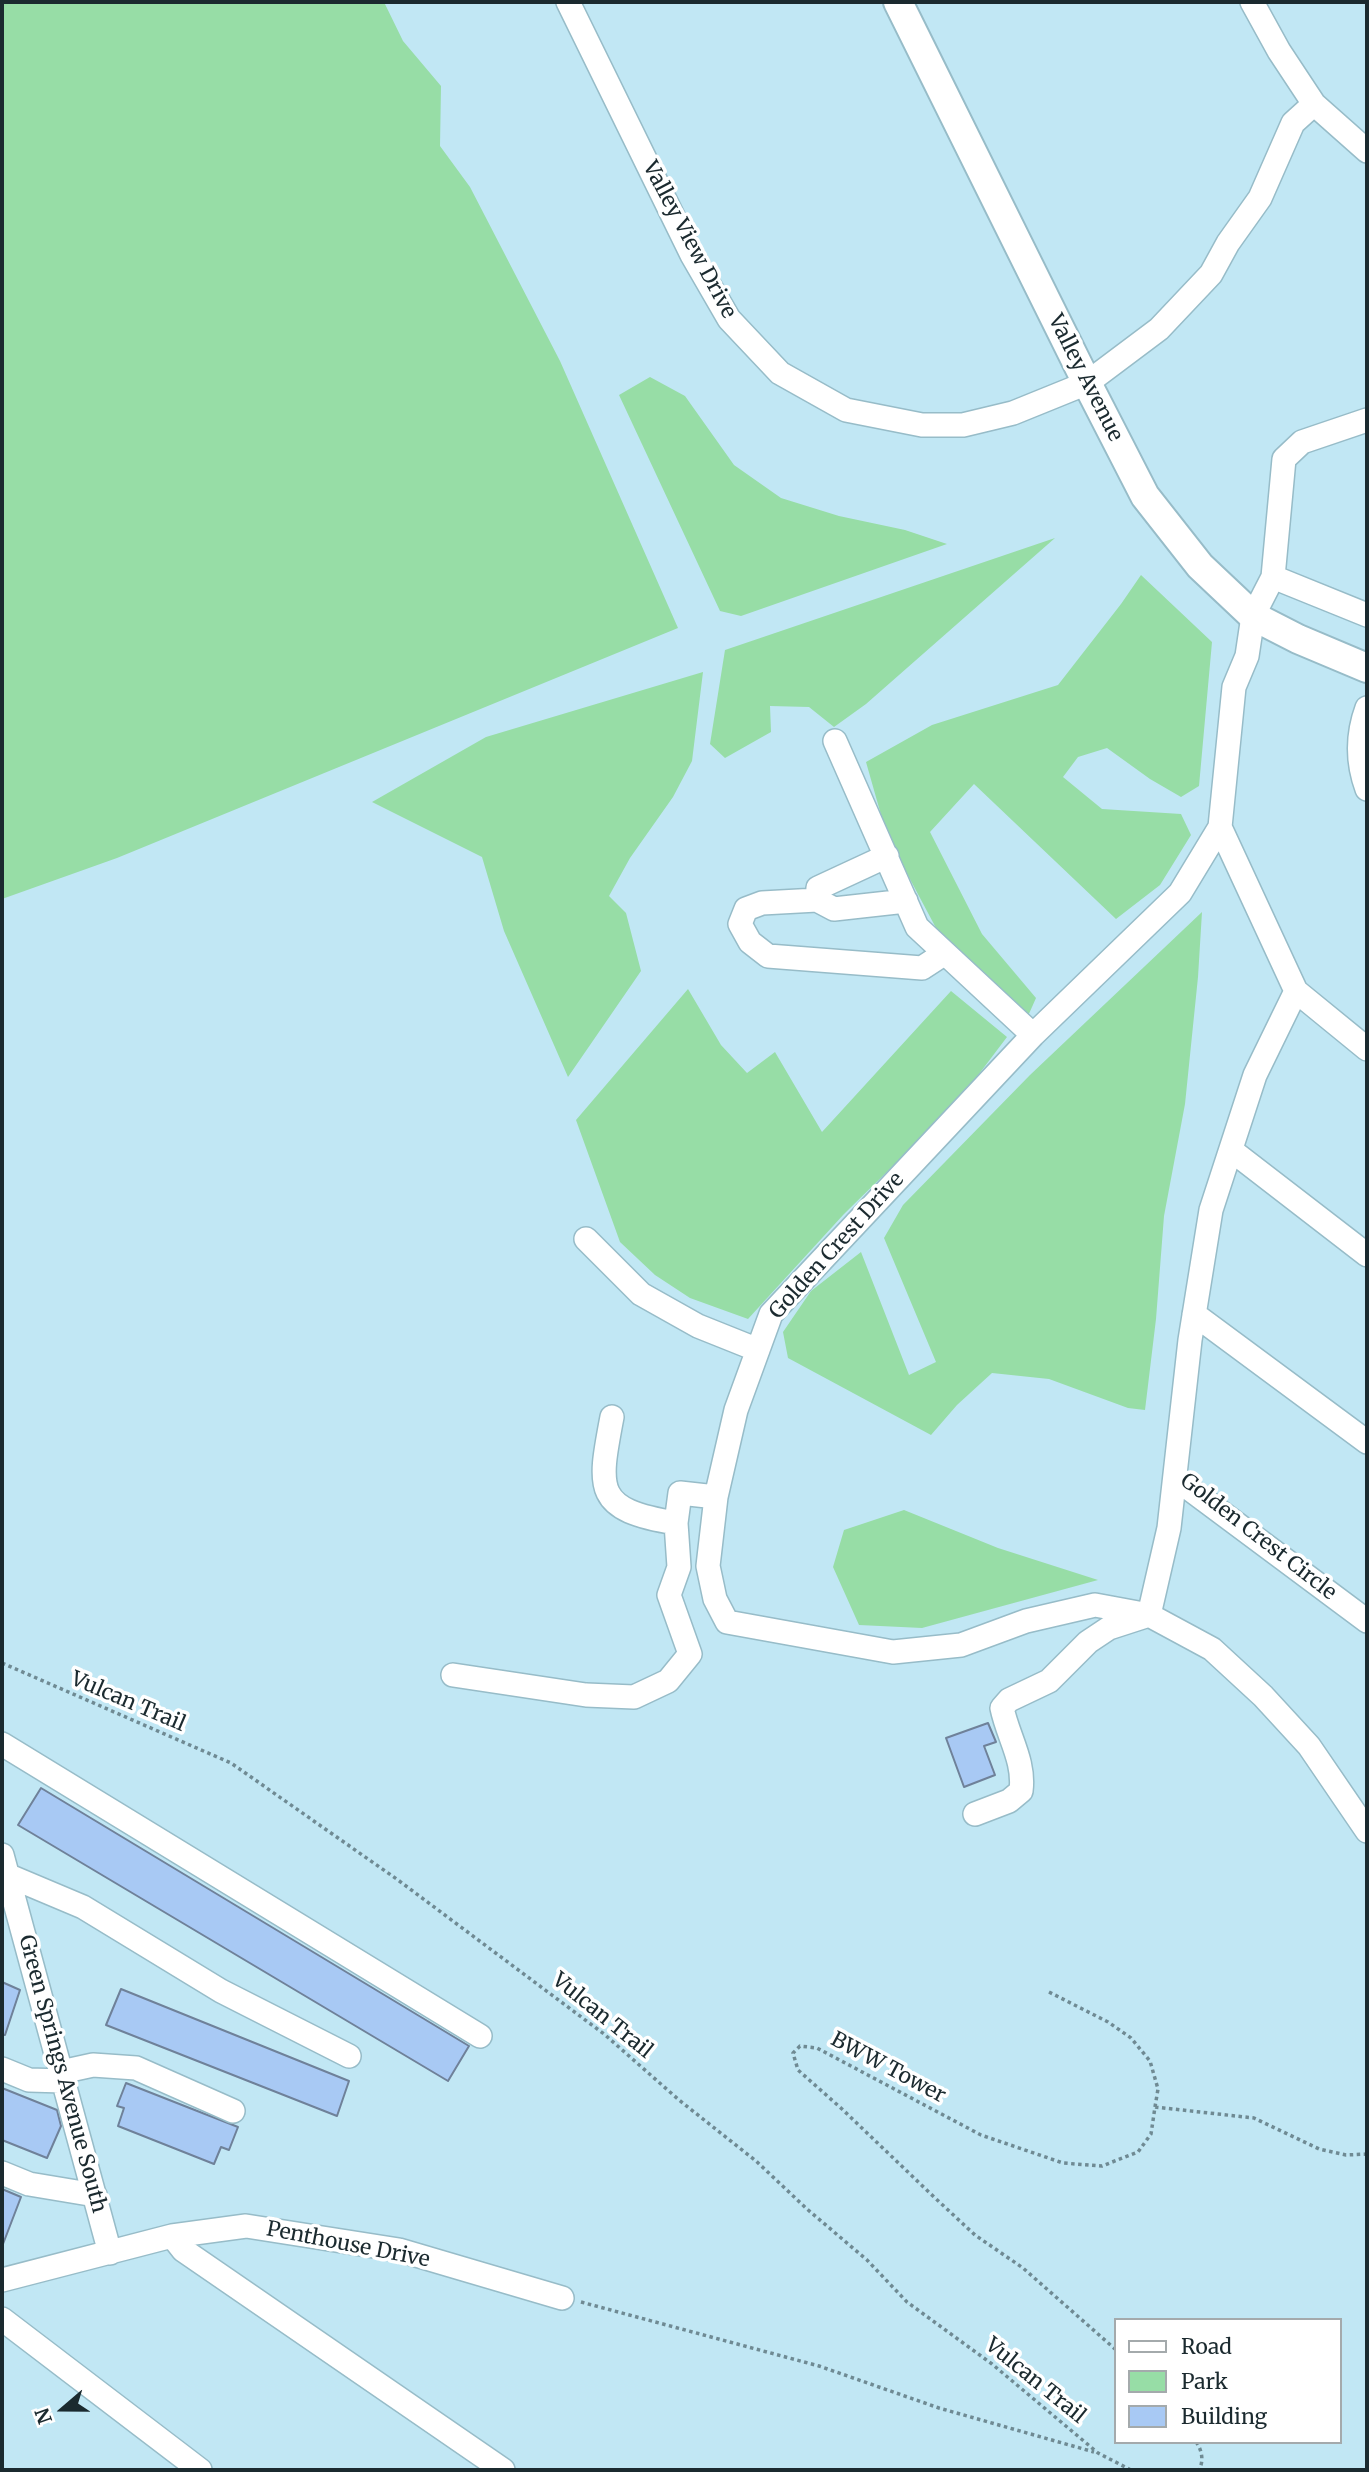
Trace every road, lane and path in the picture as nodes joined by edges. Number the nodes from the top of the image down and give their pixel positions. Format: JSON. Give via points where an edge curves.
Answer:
{"nodes":[{"id":1,"x":568,"y":2,"type":"edge"},
{"id":2,"x":898,"y":2,"type":"edge"},
{"id":3,"x":1252,"y":2,"type":"edge"},
{"id":4,"x":1314,"y":104,"type":"junction"},
{"id":5,"x":1367,"y":152,"type":"edge"},
{"id":6,"x":1087,"y":383,"type":"junction"},
{"id":7,"x":1367,"y":420,"type":"edge"},
{"id":8,"x":1273,"y":577,"type":"junction"},
{"id":9,"x":1253,"y":615,"type":"junction"},
{"id":10,"x":1367,"y":615,"type":"edge"},
{"id":11,"x":1367,"y":668,"type":"edge"},
{"id":12,"x":1367,"y":708,"type":"edge"},
{"id":13,"x":835,"y":741,"type":"dead end"},
{"id":14,"x":1367,"y":789,"type":"edge"},
{"id":15,"x":1220,"y":827,"type":"junction"},
{"id":16,"x":887,"y":856,"type":"junction"},
{"id":17,"x":817,"y":900,"type":"junction"},
{"id":18,"x":906,"y":901,"type":"junction"},
{"id":19,"x":945,"y":953,"type":"junction"},
{"id":20,"x":1296,"y":991,"type":"junction"},
{"id":21,"x":1033,"y":1035,"type":"junction"},
{"id":22,"x":1367,"y":1049,"type":"edge"},
{"id":23,"x":1231,"y":1150,"type":"junction"},
{"id":24,"x":586,"y":1239,"type":"dead end"},
{"id":25,"x":1367,"y":1255,"type":"edge"},
{"id":26,"x":1194,"y":1314,"type":"junction"},
{"id":27,"x":758,"y":1350,"type":"junction"},
{"id":28,"x":612,"y":1417,"type":"dead end"},
{"id":29,"x":1367,"y":1442,"type":"edge"},
{"id":30,"x":1175,"y":1478,"type":"junction"},
{"id":31,"x":716,"y":1497,"type":"junction"},
{"id":32,"x":676,"y":1523,"type":"junction"},
{"id":33,"x":1149,"y":1615,"type":"junction"},
{"id":34,"x":1367,"y":1621,"type":"edge"},
{"id":35,"x":2,"y":1663,"type":"edge"},
{"id":36,"x":453,"y":1675,"type":"dead end"},
{"id":37,"x":2,"y":1744,"type":"edge"},
{"id":38,"x":975,"y":1814,"type":"dead end"},
{"id":39,"x":1367,"y":1831,"type":"edge"},
{"id":40,"x":5,"y":1865,"type":"edge"},
{"id":41,"x":1049,"y":1992,"type":"dead end"},
{"id":42,"x":480,"y":2036,"type":"dead end"},
{"id":43,"x":349,"y":2056,"type":"dead end"},
{"id":44,"x":2,"y":2069,"type":"edge"},
{"id":45,"x":62,"y":2076,"type":"junction"},
{"id":46,"x":1156,"y":2107,"type":"junction"},
{"id":47,"x":233,"y":2111,"type":"dead end"},
{"id":48,"x":1367,"y":2154,"type":"edge"},
{"id":49,"x":2,"y":2173,"type":"edge"},
{"id":50,"x":94,"y":2195,"type":"junction"},
{"id":51,"x":172,"y":2236,"type":"junction"},
{"id":52,"x":110,"y":2253,"type":"junction"},
{"id":53,"x":2,"y":2280,"type":"edge"},
{"id":54,"x":562,"y":2298,"type":"joint"},
{"id":55,"x":2,"y":2319,"type":"edge"},
{"id":56,"x":1114,"y":2348,"type":"edge"},
{"id":57,"x":1197,"y":2444,"type":"edge"},
{"id":58,"x":1098,"y":2453,"type":"junction"},
{"id":59,"x":200,"y":2470,"type":"edge"},
{"id":60,"x":503,"y":2470,"type":"edge"},
{"id":61,"x":1131,"y":2470,"type":"edge"},
{"id":62,"x":1199,"y":2470,"type":"edge"}],
"edges":[{"from":1,"to":6,"type":"street","name":"Valley View Drive","via":[[692,255],[729,319],[780,373],[846,410],[922,425],[964,425],[1013,413]]},
{"from":2,"to":6,"type":"main road","name":"Valley Avenue"},
{"from":3,"to":4,"type":"street"},
{"from":4,"to":5,"type":"street"},
{"from":4,"to":6,"type":"street","name":"Valley View Drive","via":[[1293,123],[1260,198],[1211,274],[1159,328]]},
{"from":6,"to":9,"type":"main road","name":"Valley Avenue","via":[[1145,496],[1200,566]]},
{"from":7,"to":8,"type":"street","via":[[1302,442],[1284,459]]},
{"from":8,"to":9,"type":"street","name":"Golden Crest Drive"},
{"from":8,"to":10,"type":"street"},
{"from":9,"to":11,"type":"main road","name":"Valley Avenue"},
{"from":9,"to":15,"type":"street","name":"Golden Crest Drive","via":[[1247,656],[1234,687]]},
{"from":12,"to":14,"type":"street","via":[[1360,728],[1360,765]]},
{"from":13,"to":16,"type":"street"},
{"from":15,"to":20,"type":"street"},
{"from":15,"to":21,"type":"street","name":"Golden Crest Drive","via":[[1181,893]]},
{"from":16,"to":17,"type":"street","via":[[818,888]]},
{"from":16,"to":18,"type":"street"},
{"from":17,"to":18,"type":"street","via":[[834,909]]},
{"from":17,"to":19,"type":"street","via":[[762,903],[746,909],[740,924],[750,942],[768,956],[922,968]]},
{"from":18,"to":19,"type":"street","via":[[917,927]]},
{"from":19,"to":21,"type":"street"},
{"from":20,"to":22,"type":"street"},
{"from":20,"to":23,"type":"street","name":"Golden Crest Circle","via":[[1255,1075]]},
{"from":21,"to":27,"type":"street","name":"Golden Crest Drive","via":[[771,1314]]},
{"from":23,"to":25,"type":"street"},
{"from":23,"to":26,"type":"street","name":"Golden Crest Circle","via":[[1211,1210]]},
{"from":24,"to":27,"type":"street","via":[[641,1294],[698,1326]]},
{"from":26,"to":29,"type":"street"},
{"from":26,"to":30,"type":"street","name":"Golden Crest Circle"},
{"from":27,"to":31,"type":"street","name":"Golden Crest Drive","via":[[736,1410]]},
{"from":28,"to":32,"type":"street","via":[[603,1461],[608,1495],[642,1518]]},
{"from":30,"to":33,"type":"street","via":[[1167,1541]]},
{"from":30,"to":34,"type":"street","name":"Golden Crest Circle"},
{"from":31,"to":32,"type":"street","via":[[680,1493]]},
{"from":31,"to":33,"type":"street","name":"Golden Crest Drive","via":[[708,1566],[715,1599],[727,1622],[893,1652],[961,1645],[1026,1620],[1095,1605]]},
{"from":32,"to":36,"type":"street","via":[[679,1567],[669,1595],[690,1654],[668,1681],[634,1696],[586,1695]]},
{"from":33,"to":38,"type":"street","via":[[1109,1628],[1049,1681],[1009,1700],[1002,1709],[1023,1776],[1021,1791],[1009,1801]]},
{"from":33,"to":39,"type":"street","via":[[1212,1649],[1263,1696],[1309,1746]]},
{"from":35,"to":58,"type":"path","name":"Vulcan Trail","via":[[231,1763],[398,1880],[604,2034],[756,2161],[907,2302],[992,2364]]},
{"from":37,"to":42,"type":"street"},
{"from":40,"to":43,"type":"street","via":[[221,1991]]},
{"from":40,"to":45,"type":"street","name":"Green Springs Avenue South"},
{"from":41,"to":46,"type":"path","name":"BWW Tower","via":[[1131,2038],[1150,2061],[1158,2089]]},
{"from":44,"to":45,"type":"street","via":[[29,2080]]},
{"from":45,"to":47,"type":"street","via":[[93,2064],[136,2068]]},
{"from":45,"to":50,"type":"street","name":"Green Springs Avenue South"},
{"from":46,"to":48,"type":"path","via":[[1254,2119],[1319,2149]]},
{"from":46,"to":56,"type":"path","name":"BWW Tower","via":[[1151,2134],[1138,2152],[1102,2166],[1063,2163],[981,2135],[817,2048],[800,2046],[793,2053],[798,2070],[975,2235],[1023,2268]]},
{"from":49,"to":50,"type":"street","via":[[29,2184]]},
{"from":50,"to":52,"type":"street","name":"Green Springs Avenue South"},
{"from":51,"to":52,"type":"street","name":"Penthouse Drive"},
{"from":51,"to":54,"type":"street","name":"Penthouse Drive","via":[[246,2226],[399,2250]]},
{"from":51,"to":60,"type":"street","via":[[183,2250]]},
{"from":52,"to":53,"type":"street","name":"Penthouse Drive"},
{"from":54,"to":58,"type":"path","via":[[818,2366],[939,2408]]},
{"from":55,"to":59,"type":"street"},
{"from":57,"to":62,"type":"path"},
{"from":58,"to":61,"type":"path","name":"Vulcan Trail"}]}
